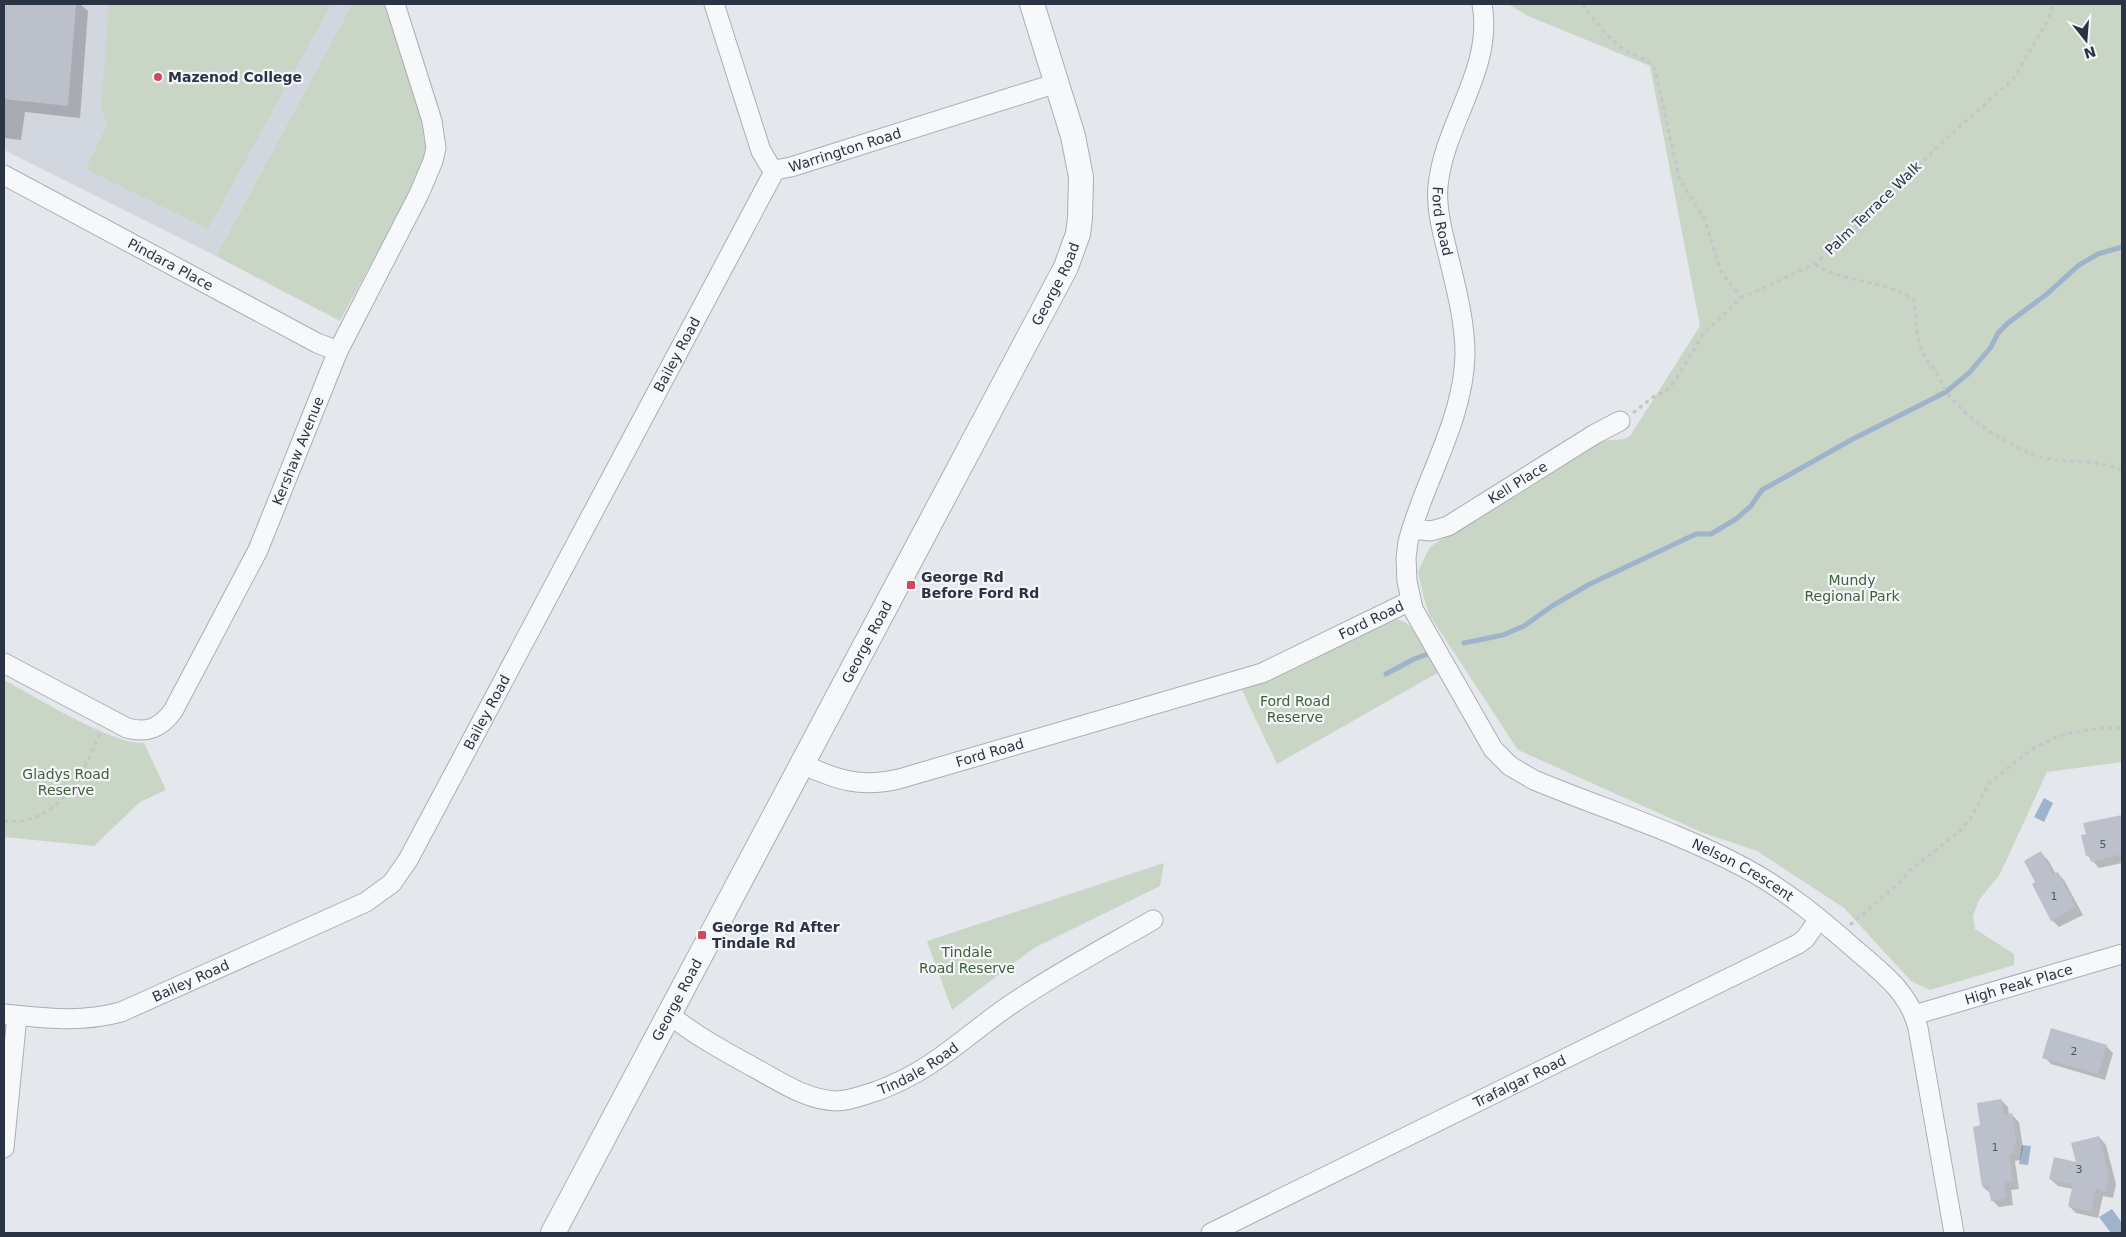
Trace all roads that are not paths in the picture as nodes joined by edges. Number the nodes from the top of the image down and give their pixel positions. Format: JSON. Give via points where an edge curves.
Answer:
{"nodes":[{"id":1,"x":395,"y":4,"type":"edge"},
{"id":2,"x":714,"y":4,"type":"edge"},
{"id":3,"x":1032,"y":4,"type":"edge"},
{"id":4,"x":1482,"y":4,"type":"edge"},
{"id":5,"x":1057,"y":83,"type":"junction"},
{"id":6,"x":775,"y":170,"type":"junction"},
{"id":7,"x":4,"y":175,"type":"edge"},
{"id":8,"x":338,"y":351,"type":"junction"},
{"id":9,"x":1620,"y":421,"type":"road end"},
{"id":10,"x":1412,"y":529,"type":"junction"},
{"id":11,"x":1410,"y":601,"type":"junction"},
{"id":12,"x":4,"y":663,"type":"edge"},
{"id":13,"x":802,"y":764,"type":"junction"},
{"id":14,"x":1819,"y":919,"type":"junction"},
{"id":15,"x":1152,"y":920,"type":"dead end"},
{"id":16,"x":2122,"y":954,"type":"edge"},
{"id":17,"x":1914,"y":1014,"type":"junction"},
{"id":18,"x":10,"y":1015,"type":"edge"},
{"id":19,"x":670,"y":1015,"type":"junction"},
{"id":20,"x":4,"y":1148,"type":"edge"},
{"id":21,"x":554,"y":1233,"type":"edge"},
{"id":22,"x":1211,"y":1233,"type":"edge"},
{"id":23,"x":1954,"y":1233,"type":"edge"}],
"edges":[{"from":1,"to":8,"type":"street","name":"Kershaw Avenue","via":[[432,121],[436,148],[419,194]]},
{"from":2,"to":6,"type":"street","name":"Warrington Road","via":[[762,151]]},
{"from":3,"to":5,"type":"street","name":"George Road"},
{"from":4,"to":10,"type":"street","name":"Ford Road","via":[[1481,53],[1446,151],[1438,187],[1441,225],[1463,329],[1464,368],[1457,404]]},
{"from":5,"to":6,"type":"street","name":"Warrington Road"},
{"from":5,"to":13,"type":"street","name":"George Road","via":[[1081,177],[1080,218],[1072,251],[1060,281]]},
{"from":6,"to":18,"type":"street","name":"Bailey Road","via":[[413,851],[392,882],[366,902],[122,1012],[83,1020]]},
{"from":7,"to":8,"type":"street","name":"Pindara Place","via":[[317,343]]},
{"from":8,"to":12,"type":"street","name":"Kershaw Avenue","via":[[258,550],[168,718],[148,730],[127,728]]},
{"from":9,"to":10,"type":"street","name":"Kell Place","via":[[1448,526],[1432,531]]},
{"from":10,"to":11,"type":"street","name":"Ford Road","via":[[1406,558]]},
{"from":11,"to":13,"type":"street","name":"Ford Road","via":[[1262,673],[899,779],[856,783],[831,777]]},
{"from":11,"to":14,"type":"street","name":"Nelson Crescent","via":[[1493,749],[1510,766],[1534,780],[1726,858],[1764,879]]},
{"from":13,"to":19,"type":"street","name":"George Road"},
{"from":14,"to":17,"type":"street","name":"Nelson Crescent","via":[[1895,985]]},
{"from":14,"to":22,"type":"street","name":"Trafalgar Road","via":[[1798,944]]},
{"from":15,"to":19,"type":"street","name":"Tindale Road","via":[[1013,1003],[921,1072],[847,1100],[817,1098],[794,1090],[700,1038]]},
{"from":16,"to":17,"type":"street","name":"High Peak Place"},
{"from":17,"to":23,"type":"street","name":"Nelson Crescent"},
{"from":18,"to":20,"type":"street"},
{"from":19,"to":21,"type":"street","name":"George Road"}]}
